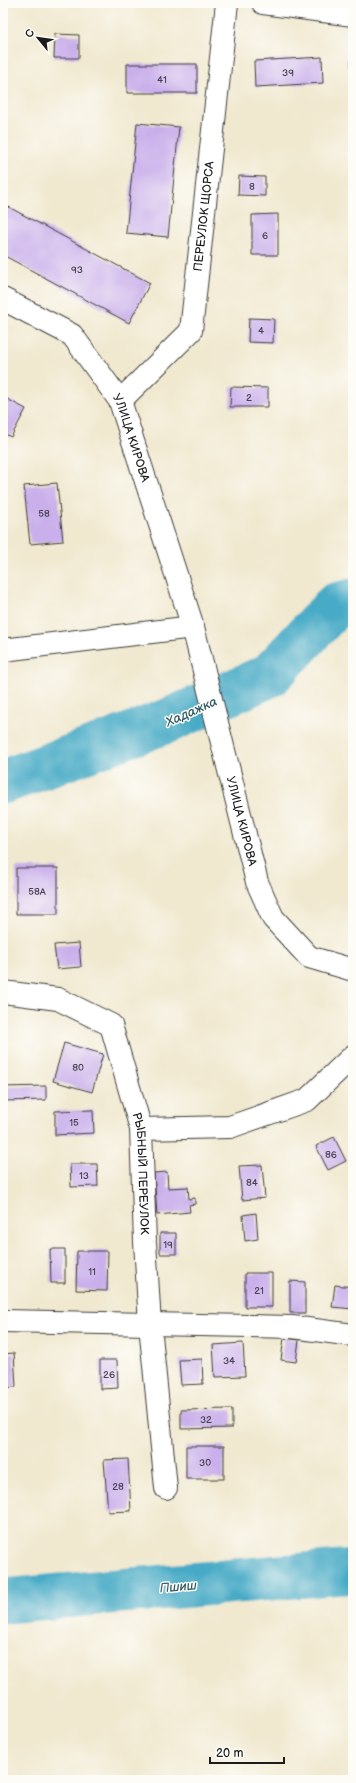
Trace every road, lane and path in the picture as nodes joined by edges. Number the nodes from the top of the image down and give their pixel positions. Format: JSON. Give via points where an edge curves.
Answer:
{"nodes":[{"id":1,"x":227,"y":3,"type":"edge"},
{"id":2,"x":263,"y":3,"type":"edge"},
{"id":3,"x":353,"y":15,"type":"edge"},
{"id":4,"x":3,"y":299,"type":"edge"},
{"id":5,"x":120,"y":401,"type":"junction"},
{"id":6,"x":193,"y":627,"type":"junction"},
{"id":7,"x":3,"y":650,"type":"edge"},
{"id":8,"x":353,"y":970,"type":"edge"},
{"id":9,"x":3,"y":992,"type":"edge"},
{"id":10,"x":353,"y":1056,"type":"edge"},
{"id":11,"x":141,"y":1129,"type":"junction"},
{"id":12,"x":3,"y":1321,"type":"edge"},
{"id":13,"x":150,"y":1325,"type":"junction"},
{"id":14,"x":353,"y":1335,"type":"edge"},
{"id":15,"x":166,"y":1488,"type":"dead end"}],
"edges":[{"from":1,"to":5,"type":"street","name":"ПЕРЕУЛОК ЩОРСА","via":[[191,331]]},
{"from":2,"to":3,"type":"street"},
{"from":4,"to":5,"type":"street","name":"УЛИЦА КИРОВА","via":[[72,335]]},
{"from":5,"to":6,"type":"street","name":"УЛИЦА КИРОВА"},
{"from":6,"to":7,"type":"street"},
{"from":6,"to":8,"type":"street","name":"УЛИЦА КИРОВА","via":[[257,882],[273,918],[309,957]]},
{"from":9,"to":11,"type":"street","name":"РЫБНЫЙ ПЕРЕУЛОК","via":[[58,999],[111,1025]]},
{"from":10,"to":11,"type":"street","via":[[307,1100],[230,1127]]},
{"from":11,"to":13,"type":"street","name":"РЫБНЫЙ ПЕРЕУЛОК"},
{"from":12,"to":13,"type":"street"},
{"from":13,"to":14,"type":"street","via":[[292,1327]]},
{"from":13,"to":15,"type":"street","name":"РЫБНЫЙ ПЕРЕУЛОК"}]}
